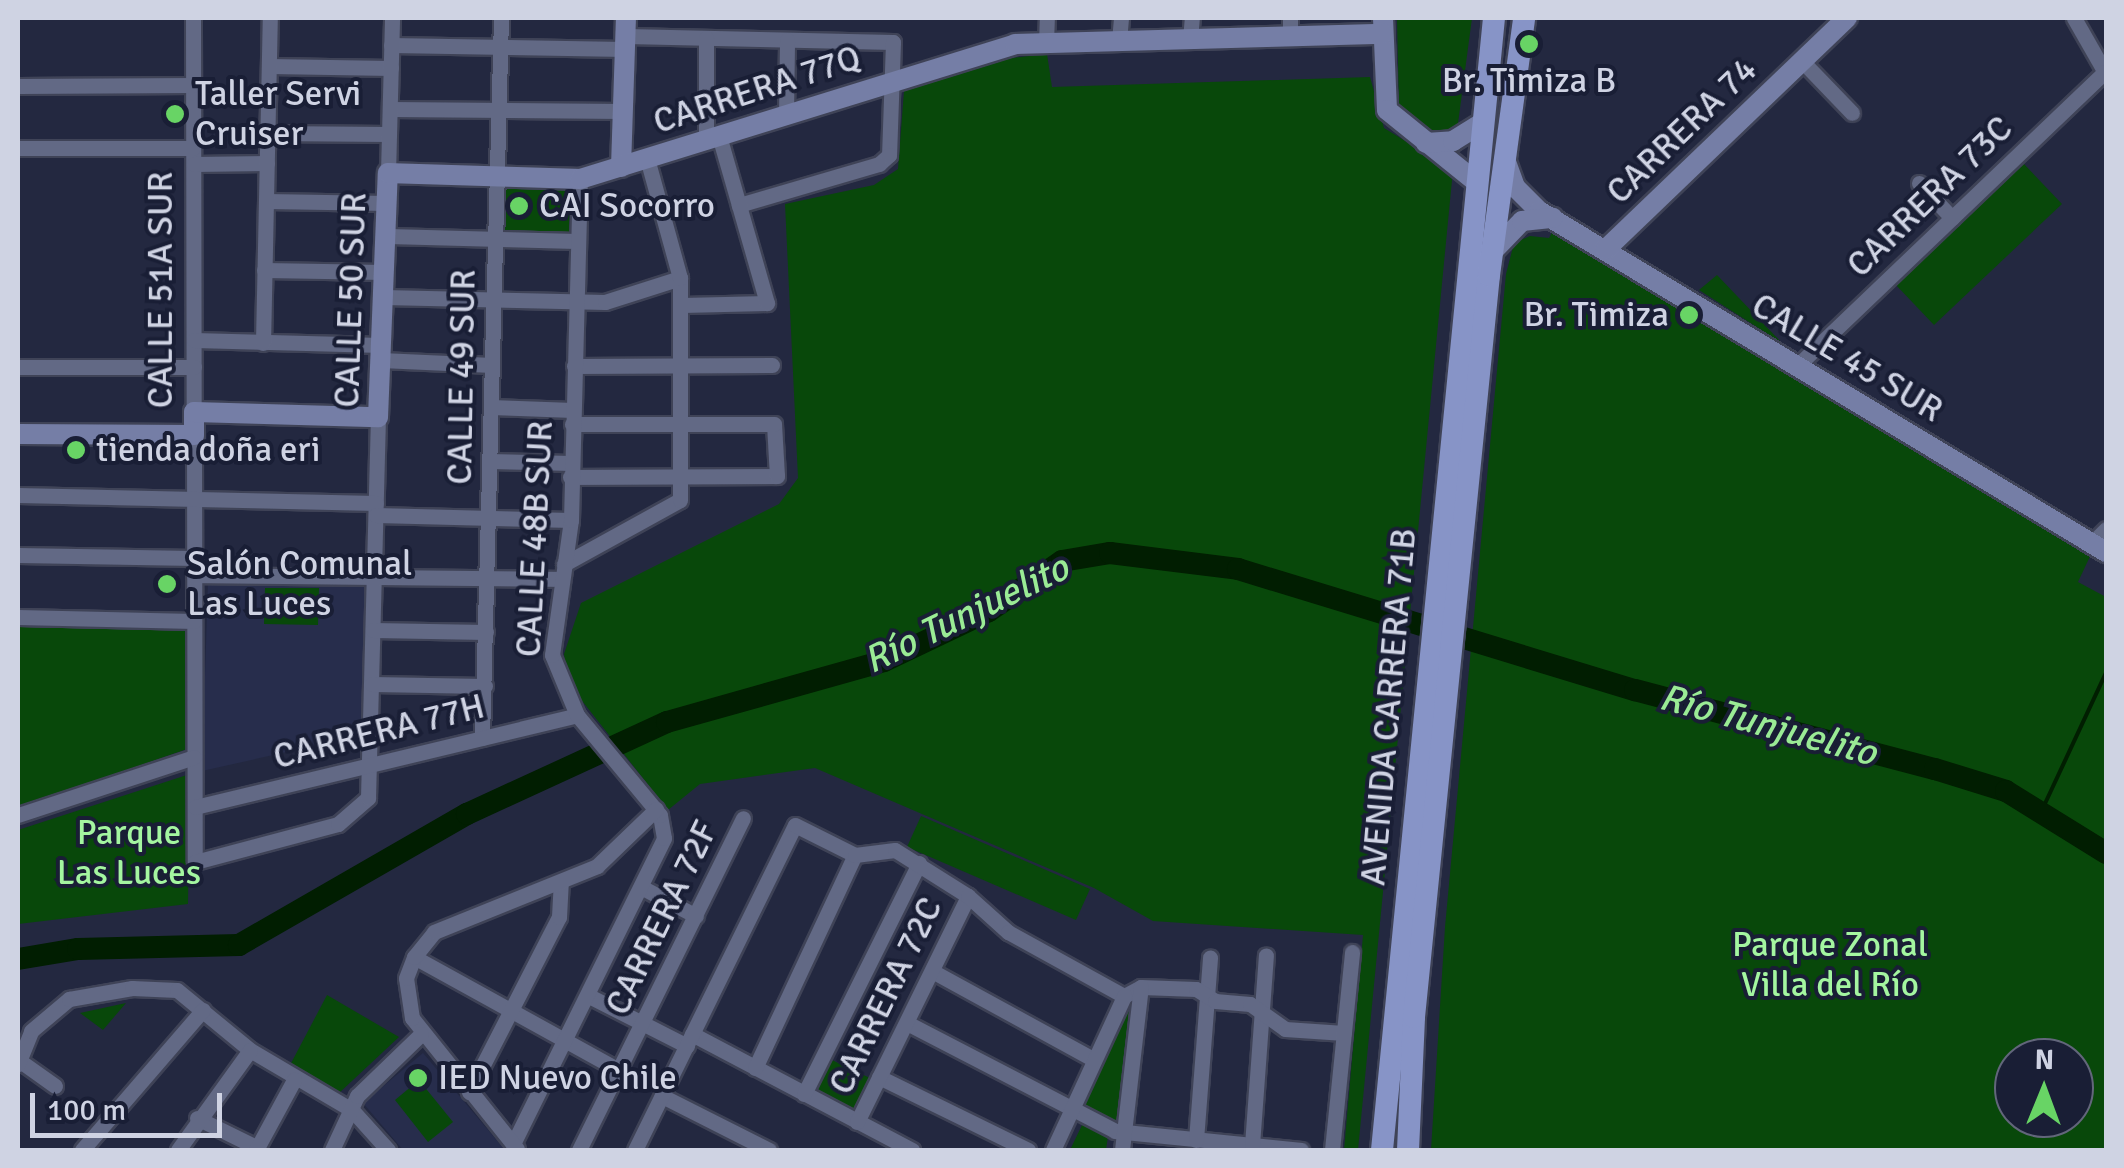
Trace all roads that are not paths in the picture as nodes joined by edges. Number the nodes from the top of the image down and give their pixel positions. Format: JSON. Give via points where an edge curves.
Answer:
{"nodes":[{"id":1,"x":194,"y":18,"type":"edge"},
{"id":2,"x":270,"y":18,"type":"edge"},
{"id":3,"x":392,"y":18,"type":"edge"},
{"id":4,"x":500,"y":18,"type":"edge"},
{"id":5,"x":1048,"y":18,"type":"edge"},
{"id":6,"x":1121,"y":18,"type":"edge"},
{"id":7,"x":1494,"y":18,"type":"edge"},
{"id":8,"x":1524,"y":18,"type":"edge"},
{"id":9,"x":1848,"y":18,"type":"edge"},
{"id":10,"x":2074,"y":18,"type":"edge"},
{"id":11,"x":1383,"y":26,"type":"edge"},
{"id":12,"x":1290,"y":27,"type":"edge"},
{"id":13,"x":1191,"y":28,"type":"edge"},
{"id":14,"x":626,"y":34,"type":"edge"},
{"id":15,"x":706,"y":38,"type":"junction"},
{"id":16,"x":787,"y":40,"type":"junction"},
{"id":17,"x":1119,"y":41,"type":"junction"},
{"id":18,"x":1046,"y":43,"type":"junction"},
{"id":19,"x":391,"y":45,"type":"junction"},
{"id":20,"x":500,"y":48,"type":"junction"},
{"id":21,"x":1802,"y":60,"type":"junction"},
{"id":22,"x":269,"y":66,"type":"junction"},
{"id":23,"x":391,"y":68,"type":"junction"},
{"id":24,"x":2106,"y":73,"type":"edge"},
{"id":25,"x":894,"y":80,"type":"junction"},
{"id":26,"x":194,"y":84,"type":"junction"},
{"id":27,"x":18,"y":86,"type":"edge"},
{"id":28,"x":390,"y":109,"type":"junction"},
{"id":29,"x":498,"y":111,"type":"junction"},
{"id":30,"x":623,"y":111,"type":"junction"},
{"id":31,"x":786,"y":114,"type":"junction"},
{"id":32,"x":1852,"y":114,"type":"dead end"},
{"id":33,"x":1484,"y":122,"type":"junction"},
{"id":34,"x":268,"y":133,"type":"junction"},
{"id":35,"x":389,"y":134,"type":"junction"},
{"id":36,"x":712,"y":138,"type":"junction"},
{"id":37,"x":1426,"y":143,"type":"junction"},
{"id":38,"x":18,"y":148,"type":"edge"},
{"id":39,"x":194,"y":156,"type":"junction"},
{"id":40,"x":647,"y":158,"type":"junction"},
{"id":41,"x":1506,"y":162,"type":"junction"},
{"id":42,"x":267,"y":163,"type":"junction"},
{"id":43,"x":622,"y":166,"type":"junction"},
{"id":44,"x":388,"y":173,"type":"junction"},
{"id":45,"x":496,"y":176,"type":"junction"},
{"id":46,"x":580,"y":179,"type":"junction"},
{"id":47,"x":1475,"y":181,"type":"junction"},
{"id":48,"x":1918,"y":184,"type":"dead end"},
{"id":49,"x":266,"y":202,"type":"junction"},
{"id":50,"x":387,"y":203,"type":"junction"},
{"id":51,"x":739,"y":204,"type":"junction"},
{"id":52,"x":1555,"y":218,"type":"junction"},
{"id":53,"x":1952,"y":218,"type":"junction"},
{"id":54,"x":386,"y":236,"type":"junction"},
{"id":55,"x":495,"y":239,"type":"junction"},
{"id":56,"x":578,"y":241,"type":"junction"},
{"id":57,"x":1606,"y":249,"type":"junction"},
{"id":58,"x":1482,"y":266,"type":"junction"},
{"id":59,"x":264,"y":270,"type":"junction"},
{"id":60,"x":384,"y":272,"type":"junction"},
{"id":61,"x":680,"y":278,"type":"junction"},
{"id":62,"x":383,"y":298,"type":"junction"},
{"id":63,"x":493,"y":300,"type":"junction"},
{"id":64,"x":576,"y":302,"type":"junction"},
{"id":65,"x":682,"y":305,"type":"junction"},
{"id":66,"x":194,"y":340,"type":"junction"},
{"id":67,"x":263,"y":343,"type":"junction"},
{"id":68,"x":381,"y":352,"type":"junction"},
{"id":69,"x":492,"y":365,"type":"junction"},
{"id":70,"x":574,"y":366,"type":"junction"},
{"id":71,"x":682,"y":366,"type":"junction"},
{"id":72,"x":772,"y":366,"type":"dead end"},
{"id":73,"x":1797,"y":366,"type":"junction"},
{"id":74,"x":18,"y":367,"type":"edge"},
{"id":75,"x":194,"y":367,"type":"junction"},
{"id":76,"x":491,"y":407,"type":"junction"},
{"id":77,"x":194,"y":412,"type":"junction"},
{"id":78,"x":378,"y":416,"type":"junction"},
{"id":79,"x":572,"y":417,"type":"junction"},
{"id":80,"x":681,"y":424,"type":"junction"},
{"id":81,"x":18,"y":434,"type":"edge"},
{"id":82,"x":194,"y":435,"type":"junction"},
{"id":83,"x":490,"y":461,"type":"junction"},
{"id":84,"x":570,"y":470,"type":"junction"},
{"id":85,"x":680,"y":478,"type":"junction"},
{"id":86,"x":18,"y":495,"type":"edge"},
{"id":87,"x":194,"y":499,"type":"junction"},
{"id":88,"x":376,"y":509,"type":"junction"},
{"id":89,"x":488,"y":518,"type":"junction"},
{"id":90,"x":572,"y":520,"type":"junction"},
{"id":91,"x":2101,"y":541,"type":"edge"},
{"id":92,"x":18,"y":556,"type":"edge"},
{"id":93,"x":194,"y":566,"type":"junction"},
{"id":94,"x":563,"y":571,"type":"junction"},
{"id":95,"x":374,"y":577,"type":"junction"},
{"id":96,"x":487,"y":578,"type":"junction"},
{"id":97,"x":18,"y":618,"type":"edge"},
{"id":98,"x":194,"y":621,"type":"junction"},
{"id":99,"x":374,"y":630,"type":"junction"},
{"id":100,"x":486,"y":632,"type":"junction"},
{"id":101,"x":372,"y":684,"type":"junction"},
{"id":102,"x":485,"y":686,"type":"junction"},
{"id":103,"x":577,"y":715,"type":"junction"},
{"id":104,"x":482,"y":738,"type":"junction"},
{"id":105,"x":194,"y":757,"type":"junction"},
{"id":106,"x":371,"y":765,"type":"junction"},
{"id":107,"x":195,"y":807,"type":"junction"},
{"id":108,"x":656,"y":809,"type":"junction"},
{"id":109,"x":18,"y":815,"type":"edge"},
{"id":110,"x":744,"y":818,"type":"dead end"},
{"id":111,"x":855,"y":855,"type":"junction"},
{"id":112,"x":194,"y":862,"type":"joint"},
{"id":113,"x":919,"y":863,"type":"junction"},
{"id":114,"x":561,"y":882,"type":"junction"},
{"id":115,"x":641,"y":887,"type":"junction"},
{"id":116,"x":968,"y":896,"type":"junction"},
{"id":117,"x":696,"y":916,"type":"junction"},
{"id":118,"x":1413,"y":927,"type":"junction"},
{"id":119,"x":1352,"y":952,"type":"dead end"},
{"id":120,"x":414,"y":956,"type":"junction"},
{"id":121,"x":1266,"y":956,"type":"dead end"},
{"id":122,"x":1210,"y":958,"type":"dead end"},
{"id":123,"x":932,"y":971,"type":"junction"},
{"id":124,"x":1141,"y":987,"type":"junction"},
{"id":125,"x":589,"y":996,"type":"junction"},
{"id":126,"x":1124,"y":996,"type":"junction"},
{"id":127,"x":1207,"y":996,"type":"junction"},
{"id":128,"x":203,"y":1010,"type":"junction"},
{"id":129,"x":511,"y":1010,"type":"junction"},
{"id":130,"x":1262,"y":1014,"type":"junction"},
{"id":131,"x":907,"y":1023,"type":"junction"},
{"id":132,"x":645,"y":1024,"type":"junction"},
{"id":133,"x":1344,"y":1033,"type":"junction"},
{"id":134,"x":421,"y":1034,"type":"junction"},
{"id":135,"x":689,"y":1040,"type":"junction"},
{"id":136,"x":567,"y":1041,"type":"junction"},
{"id":137,"x":250,"y":1050,"type":"junction"},
{"id":138,"x":1091,"y":1058,"type":"junction"},
{"id":139,"x":19,"y":1062,"type":"edge"},
{"id":140,"x":755,"y":1068,"type":"junction"},
{"id":141,"x":622,"y":1072,"type":"junction"},
{"id":142,"x":879,"y":1077,"type":"junction"},
{"id":143,"x":294,"y":1080,"type":"junction"},
{"id":144,"x":55,"y":1086,"type":"dead end"},
{"id":145,"x":469,"y":1092,"type":"junction"},
{"id":146,"x":804,"y":1094,"type":"junction"},
{"id":147,"x":662,"y":1096,"type":"junction"},
{"id":148,"x":1070,"y":1108,"type":"junction"},
{"id":149,"x":352,"y":1110,"type":"junction"},
{"id":150,"x":197,"y":1118,"type":"junction"},
{"id":151,"x":857,"y":1122,"type":"junction"},
{"id":152,"x":1124,"y":1132,"type":"junction"},
{"id":153,"x":1196,"y":1140,"type":"junction"},
{"id":154,"x":880,"y":1143,"type":"edge"},
{"id":155,"x":1252,"y":1146,"type":"junction"},
{"id":156,"x":515,"y":1148,"type":"edge"},
{"id":157,"x":641,"y":1148,"type":"edge"},
{"id":158,"x":257,"y":1149,"type":"edge"},
{"id":159,"x":82,"y":1150,"type":"edge"},
{"id":160,"x":178,"y":1150,"type":"edge"},
{"id":161,"x":332,"y":1150,"type":"edge"},
{"id":162,"x":388,"y":1150,"type":"edge"},
{"id":163,"x":579,"y":1150,"type":"edge"},
{"id":164,"x":769,"y":1150,"type":"edge"},
{"id":165,"x":912,"y":1150,"type":"edge"},
{"id":166,"x":1028,"y":1150,"type":"edge"},
{"id":167,"x":1053,"y":1150,"type":"edge"},
{"id":168,"x":1122,"y":1150,"type":"edge"},
{"id":169,"x":1302,"y":1150,"type":"edge"},
{"id":170,"x":1332,"y":1150,"type":"edge"},
{"id":171,"x":1382,"y":1150,"type":"edge"},
{"id":172,"x":1408,"y":1150,"type":"edge"}],
"edges":[{"from":1,"to":26,"type":"street","name":"CALLE 51A SUR"},
{"from":2,"to":22,"type":"street"},
{"from":3,"to":19,"type":"street","name":"CALLE 50 SUR"},
{"from":4,"to":20,"type":"street","name":"CALLE 49 SUR"},
{"from":5,"to":18,"type":"street"},
{"from":6,"to":17,"type":"street"},
{"from":7,"to":33,"type":"main road"},
{"from":8,"to":41,"type":"main road"},
{"from":9,"to":21,"type":"street","name":"CARRERA 74"},
{"from":10,"to":24,"type":"street"},
{"from":11,"to":12,"type":"street","name":"CARRERA 77Q"},
{"from":11,"to":37,"type":"street","via":[[1387,110]]},
{"from":12,"to":13,"type":"street","name":"CARRERA 77Q"},
{"from":13,"to":17,"type":"street","name":"CARRERA 77Q"},
{"from":14,"to":15,"type":"street"},
{"from":14,"to":20,"type":"street"},
{"from":14,"to":30,"type":"street"},
{"from":15,"to":16,"type":"street"},
{"from":15,"to":36,"type":"street"},
{"from":16,"to":25,"type":"street","via":[[893,42]]},
{"from":16,"to":31,"type":"street"},
{"from":17,"to":18,"type":"street","name":"CARRERA 77Q"},
{"from":18,"to":25,"type":"street","name":"CARRERA 77Q","via":[[1004,46]]},
{"from":19,"to":20,"type":"street"},
{"from":19,"to":23,"type":"street","name":"CALLE 50 SUR"},
{"from":20,"to":29,"type":"street","name":"CALLE 49 SUR"},
{"from":21,"to":32,"type":"street"},
{"from":21,"to":57,"type":"street","name":"CARRERA 74"},
{"from":22,"to":23,"type":"street"},
{"from":22,"to":34,"type":"street"},
{"from":23,"to":28,"type":"street","name":"CALLE 50 SUR"},
{"from":24,"to":53,"type":"street","name":"CARRERA 73C"},
{"from":25,"to":31,"type":"street","name":"CARRERA 77Q"},
{"from":25,"to":51,"type":"street","via":[[890,155],[879,164]]},
{"from":26,"to":27,"type":"street"},
{"from":26,"to":39,"type":"street","name":"CALLE 51A SUR"},
{"from":28,"to":29,"type":"street"},
{"from":28,"to":35,"type":"street","name":"CALLE 50 SUR"},
{"from":29,"to":30,"type":"street"},
{"from":29,"to":45,"type":"street","name":"CALLE 49 SUR"},
{"from":30,"to":43,"type":"street"},
{"from":31,"to":36,"type":"street","name":"CARRERA 77Q"},
{"from":33,"to":37,"type":"street","via":[[1454,141]]},
{"from":33,"to":47,"type":"main road"},
{"from":34,"to":35,"type":"street"},
{"from":34,"to":42,"type":"street"},
{"from":35,"to":44,"type":"street","name":"CALLE 50 SUR"},
{"from":36,"to":40,"type":"street","name":"CARRERA 77Q"},
{"from":36,"to":51,"type":"street"},
{"from":37,"to":47,"type":"street"},
{"from":38,"to":39,"type":"street"},
{"from":39,"to":42,"type":"street"},
{"from":39,"to":66,"type":"street","name":"CALLE 51A SUR"},
{"from":40,"to":43,"type":"street","name":"CARRERA 77Q"},
{"from":40,"to":61,"type":"street"},
{"from":41,"to":52,"type":"street","name":"CALLE 45 SUR","via":[[1526,200]]},
{"from":41,"to":58,"type":"main road"},
{"from":42,"to":49,"type":"street"},
{"from":43,"to":46,"type":"street","name":"CARRERA 77Q"},
{"from":44,"to":45,"type":"street","name":"CARRERA 77Q"},
{"from":44,"to":50,"type":"street","name":"CALLE 50 SUR"},
{"from":45,"to":46,"type":"street","name":"CARRERA 77Q"},
{"from":45,"to":55,"type":"street","name":"CALLE 49 SUR"},
{"from":46,"to":56,"type":"street","name":"CALLE 48B SUR"},
{"from":47,"to":58,"type":"main road"},
{"from":48,"to":53,"type":"street"},
{"from":49,"to":50,"type":"street"},
{"from":49,"to":59,"type":"street"},
{"from":50,"to":54,"type":"street","name":"CALLE 50 SUR"},
{"from":51,"to":65,"type":"street","via":[[767,304]]},
{"from":52,"to":57,"type":"street","name":"CALLE 45 SUR"},
{"from":52,"to":58,"type":"street","via":[[1522,222],[1496,240]]},
{"from":53,"to":73,"type":"street","name":"CARRERA 73C"},
{"from":54,"to":55,"type":"street"},
{"from":54,"to":60,"type":"street","name":"CALLE 50 SUR"},
{"from":55,"to":56,"type":"street"},
{"from":55,"to":63,"type":"street","name":"CALLE 49 SUR"},
{"from":56,"to":64,"type":"street","name":"CALLE 48B SUR"},
{"from":57,"to":73,"type":"street","name":"CALLE 45 SUR"},
{"from":58,"to":118,"type":"main road","name":"AVENIDA CARRERA 71B"},
{"from":59,"to":60,"type":"street"},
{"from":59,"to":67,"type":"street"},
{"from":60,"to":62,"type":"street","name":"CALLE 50 SUR"},
{"from":61,"to":64,"type":"street","via":[[604,302]]},
{"from":61,"to":65,"type":"street"},
{"from":62,"to":63,"type":"street"},
{"from":62,"to":68,"type":"street","name":"CALLE 50 SUR"},
{"from":63,"to":64,"type":"street"},
{"from":63,"to":69,"type":"street","name":"CALLE 49 SUR"},
{"from":64,"to":70,"type":"street","name":"CALLE 48B SUR"},
{"from":65,"to":71,"type":"street"},
{"from":66,"to":67,"type":"street"},
{"from":66,"to":75,"type":"street","name":"CALLE 51A SUR"},
{"from":67,"to":68,"type":"street"},
{"from":68,"to":69,"type":"street"},
{"from":68,"to":78,"type":"street","name":"CALLE 50 SUR"},
{"from":69,"to":76,"type":"street","name":"CALLE 49 SUR"},
{"from":70,"to":71,"type":"street"},
{"from":70,"to":79,"type":"street","name":"CALLE 48B SUR"},
{"from":71,"to":72,"type":"street"},
{"from":71,"to":80,"type":"street"},
{"from":73,"to":91,"type":"street","name":"CALLE 45 SUR"},
{"from":74,"to":75,"type":"street"},
{"from":75,"to":77,"type":"street","name":"CALLE 51A SUR"},
{"from":76,"to":79,"type":"street"},
{"from":76,"to":83,"type":"street","name":"CALLE 49 SUR"},
{"from":77,"to":78,"type":"street"},
{"from":77,"to":82,"type":"street","name":"CALLE 51A SUR"},
{"from":78,"to":88,"type":"street","name":"CALLE 50 SUR"},
{"from":79,"to":80,"type":"street"},
{"from":79,"to":84,"type":"street","name":"CALLE 48B SUR"},
{"from":80,"to":85,"type":"street"},
{"from":80,"to":85,"type":"street","via":[[774,424],[775,480]]},
{"from":81,"to":82,"type":"street"},
{"from":82,"to":87,"type":"street","name":"CALLE 51A SUR"},
{"from":83,"to":84,"type":"street"},
{"from":83,"to":89,"type":"street","name":"CALLE 49 SUR"},
{"from":84,"to":85,"type":"street"},
{"from":84,"to":90,"type":"street","name":"CALLE 48B SUR"},
{"from":85,"to":94,"type":"street","via":[[680,500]]},
{"from":86,"to":87,"type":"street"},
{"from":87,"to":88,"type":"street"},
{"from":87,"to":93,"type":"street","name":"CALLE 51A SUR"},
{"from":88,"to":89,"type":"street"},
{"from":88,"to":95,"type":"street","name":"CALLE 50 SUR"},
{"from":89,"to":90,"type":"street"},
{"from":89,"to":96,"type":"street","name":"CALLE 49 SUR"},
{"from":90,"to":94,"type":"street","name":"CALLE 48B SUR"},
{"from":92,"to":93,"type":"street"},
{"from":93,"to":95,"type":"street"},
{"from":93,"to":98,"type":"street","name":"CALLE 51A SUR"},
{"from":94,"to":96,"type":"street"},
{"from":94,"to":103,"type":"street","name":"CALLE 48B SUR","via":[[552,655]]},
{"from":95,"to":96,"type":"street"},
{"from":95,"to":99,"type":"street","name":"CALLE 50 SUR"},
{"from":96,"to":100,"type":"street","name":"CALLE 49 SUR"},
{"from":97,"to":98,"type":"street"},
{"from":98,"to":105,"type":"street","name":"CALLE 51A SUR"},
{"from":99,"to":100,"type":"street"},
{"from":99,"to":101,"type":"street","name":"CALLE 50 SUR"},
{"from":100,"to":102,"type":"street","name":"CALLE 49 SUR"},
{"from":101,"to":102,"type":"street"},
{"from":101,"to":106,"type":"street","name":"CALLE 50 SUR"},
{"from":102,"to":104,"type":"street","name":"CALLE 49 SUR"},
{"from":103,"to":104,"type":"street","name":"CARRERA 77H"},
{"from":103,"to":108,"type":"street","name":"CALLE 48B SUR"},
{"from":104,"to":106,"type":"street","name":"CARRERA 77H"},
{"from":105,"to":107,"type":"street","name":"CALLE 51A SUR"},
{"from":105,"to":109,"type":"street"},
{"from":106,"to":107,"type":"street","name":"CARRERA 77H"},
{"from":106,"to":112,"type":"street","name":"CALLE 50 SUR","via":[[368,798],[347,820]]},
{"from":107,"to":112,"type":"street","name":"CALLE 51A SUR"},
{"from":108,"to":114,"type":"street","via":[[613,854]]},
{"from":108,"to":115,"type":"street","via":[[664,838]]},
{"from":110,"to":117,"type":"street","name":"CARRERA 72F"},
{"from":111,"to":113,"type":"street","via":[[896,850]]},
{"from":111,"to":135,"type":"street","via":[[795,824]]},
{"from":111,"to":140,"type":"street"},
{"from":113,"to":116,"type":"street"},
{"from":113,"to":146,"type":"street"},
{"from":114,"to":120,"type":"street","via":[[434,932]]},
{"from":114,"to":129,"type":"street","via":[[560,917]]},
{"from":115,"to":117,"type":"street"},
{"from":115,"to":125,"type":"street"},
{"from":116,"to":123,"type":"street","name":"CARRERA 72C"},
{"from":116,"to":126,"type":"street","via":[[1008,932]]},
{"from":117,"to":132,"type":"street","name":"CARRERA 72F"},
{"from":118,"to":171,"type":"main road","name":"AVENIDA CARRERA 71B"},
{"from":118,"to":172,"type":"main road","name":"AVENIDA CARRERA 71B"},
{"from":119,"to":133,"type":"street"},
{"from":120,"to":129,"type":"street"},
{"from":120,"to":134,"type":"street","via":[[406,1002]]},
{"from":121,"to":130,"type":"street"},
{"from":122,"to":127,"type":"street"},
{"from":123,"to":131,"type":"street","name":"CARRERA 72C"},
{"from":123,"to":138,"type":"street"},
{"from":124,"to":126,"type":"street"},
{"from":124,"to":127,"type":"street","via":[[1196,989]]},
{"from":124,"to":152,"type":"street"},
{"from":125,"to":132,"type":"street"},
{"from":125,"to":136,"type":"street"},
{"from":126,"to":138,"type":"street"},
{"from":127,"to":130,"type":"street","via":[[1250,1004]]},
{"from":127,"to":153,"type":"street"},
{"from":128,"to":137,"type":"street"},
{"from":128,"to":139,"type":"street","via":[[162,987],[70,998],[32,1032]]},
{"from":128,"to":159,"type":"street"},
{"from":129,"to":136,"type":"street"},
{"from":129,"to":145,"type":"street"},
{"from":130,"to":133,"type":"street","via":[[1285,1029]]},
{"from":130,"to":155,"type":"street"},
{"from":131,"to":142,"type":"street","name":"CARRERA 72C"},
{"from":131,"to":148,"type":"street"},
{"from":132,"to":135,"type":"street"},
{"from":132,"to":141,"type":"street","name":"CARRERA 72F"},
{"from":133,"to":170,"type":"street"},
{"from":134,"to":145,"type":"street"},
{"from":134,"to":149,"type":"street","via":[[356,1096]]},
{"from":135,"to":140,"type":"street"},
{"from":135,"to":147,"type":"street"},
{"from":136,"to":141,"type":"street"},
{"from":136,"to":156,"type":"street"},
{"from":137,"to":143,"type":"street"},
{"from":137,"to":150,"type":"street"},
{"from":138,"to":148,"type":"street"},
{"from":139,"to":144,"type":"street"},
{"from":140,"to":146,"type":"street"},
{"from":141,"to":163,"type":"street","name":"CARRERA 72F"},
{"from":142,"to":151,"type":"street","name":"CARRERA 72C"},
{"from":142,"to":166,"type":"street"},
{"from":143,"to":149,"type":"street"},
{"from":143,"to":158,"type":"street"},
{"from":145,"to":156,"type":"street"},
{"from":146,"to":151,"type":"street"},
{"from":147,"to":157,"type":"street"},
{"from":147,"to":164,"type":"street"},
{"from":148,"to":152,"type":"street"},
{"from":148,"to":167,"type":"street"},
{"from":149,"to":161,"type":"street"},
{"from":149,"to":162,"type":"street"},
{"from":150,"to":158,"type":"street"},
{"from":150,"to":160,"type":"street"},
{"from":151,"to":154,"type":"street"},
{"from":152,"to":153,"type":"street"},
{"from":152,"to":168,"type":"street"},
{"from":153,"to":155,"type":"street"},
{"from":154,"to":165,"type":"street"},
{"from":155,"to":169,"type":"street"}]}
